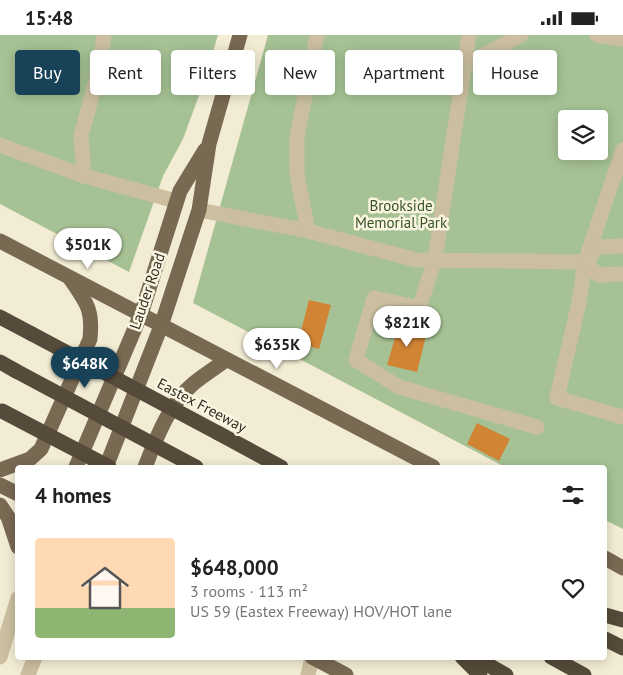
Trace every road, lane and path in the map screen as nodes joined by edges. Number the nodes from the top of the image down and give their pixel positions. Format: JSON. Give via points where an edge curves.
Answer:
{"nodes":[{"id":1,"x":104,"y":35,"type":"edge"},
{"id":2,"x":240,"y":35,"type":"edge"},
{"id":3,"x":317,"y":35,"type":"edge"},
{"id":4,"x":470,"y":35,"type":"edge"},
{"id":5,"x":521,"y":35,"type":"edge"},
{"id":6,"x":597,"y":35,"type":"edge"},
{"id":7,"x":623,"y":39,"type":"edge"},
{"id":8,"x":464,"y":66,"type":"junction"},
{"id":9,"x":209,"y":144,"type":"junction"},
{"id":10,"x":0,"y":145,"type":"edge"},
{"id":11,"x":623,"y":150,"type":"edge"},
{"id":12,"x":84,"y":176,"type":"junction"},
{"id":13,"x":176,"y":201,"type":"junction"},
{"id":14,"x":199,"y":210,"type":"junction"},
{"id":15,"x":308,"y":231,"type":"junction"},
{"id":16,"x":0,"y":241,"type":"edge"},
{"id":17,"x":623,"y":246,"type":"edge"},
{"id":18,"x":436,"y":259,"type":"junction"},
{"id":19,"x":585,"y":262,"type":"junction"},
{"id":20,"x":623,"y":274,"type":"edge"},
{"id":21,"x":69,"y":277,"type":"junction"},
{"id":22,"x":141,"y":314,"type":"junction"},
{"id":23,"x":0,"y":317,"type":"edge"},
{"id":24,"x":162,"y":326,"type":"junction"},
{"id":25,"x":226,"y":360,"type":"junction"},
{"id":26,"x":0,"y":362,"type":"edge"},
{"id":27,"x":1,"y":411,"type":"edge"},
{"id":28,"x":623,"y":417,"type":"edge"},
{"id":29,"x":537,"y":427,"type":"dead end"},
{"id":30,"x":77,"y":465,"type":"edge"},
{"id":31,"x":104,"y":465,"type":"edge"},
{"id":32,"x":109,"y":465,"type":"edge"},
{"id":33,"x":146,"y":465,"type":"edge"},
{"id":34,"x":192,"y":465,"type":"edge"},
{"id":35,"x":277,"y":465,"type":"edge"},
{"id":36,"x":429,"y":465,"type":"edge"},
{"id":37,"x":0,"y":470,"type":"edge"},
{"id":38,"x":0,"y":485,"type":"edge"},
{"id":39,"x":15,"y":492,"type":"edge"},
{"id":40,"x":0,"y":505,"type":"edge"},
{"id":41,"x":15,"y":538,"type":"edge"},
{"id":42,"x":607,"y":559,"type":"edge"},
{"id":43,"x":623,"y":568,"type":"edge"},
{"id":44,"x":15,"y":607,"type":"edge"},
{"id":45,"x":607,"y":616,"type":"edge"},
{"id":46,"x":623,"y":620,"type":"edge"},
{"id":47,"x":607,"y":640,"type":"edge"},
{"id":48,"x":623,"y":648,"type":"edge"},
{"id":49,"x":0,"y":657,"type":"edge"},
{"id":50,"x":34,"y":660,"type":"edge"},
{"id":51,"x":312,"y":660,"type":"edge"},
{"id":52,"x":316,"y":660,"type":"edge"},
{"id":53,"x":465,"y":660,"type":"edge"},
{"id":54,"x":479,"y":660,"type":"edge"},
{"id":55,"x":556,"y":660,"type":"edge"},
{"id":56,"x":28,"y":675,"type":"edge"},
{"id":57,"x":308,"y":675,"type":"edge"},
{"id":58,"x":346,"y":675,"type":"edge"},
{"id":59,"x":480,"y":675,"type":"edge"},
{"id":60,"x":506,"y":675,"type":"edge"},
{"id":61,"x":584,"y":675,"type":"edge"}],
"edges":[{"from":1,"to":12,"type":"street","via":[[102,62],[81,136]]},
{"from":2,"to":9,"type":"main road","name":"Lauder Road"},
{"from":3,"to":15,"type":"street","via":[[297,136],[297,174]]},
{"from":4,"to":8,"type":"street"},
{"from":5,"to":8,"type":"street"},
{"from":6,"to":7,"type":"street"},
{"from":8,"to":18,"type":"street"},
{"from":9,"to":13,"type":"main road","name":"Lauder Road"},
{"from":9,"to":14,"type":"main road","name":"Lauder Road"},
{"from":10,"to":12,"type":"street"},
{"from":11,"to":19,"type":"street"},
{"from":12,"to":13,"type":"street"},
{"from":13,"to":22,"type":"main road","name":"Lauder Road"},
{"from":14,"to":15,"type":"street"},
{"from":14,"to":24,"type":"main road","name":"Lauder Road"},
{"from":15,"to":18,"type":"street","via":[[416,260]]},
{"from":16,"to":21,"type":"main road"},
{"from":17,"to":19,"type":"street","via":[[598,247]]},
{"from":18,"to":19,"type":"street"},
{"from":18,"to":29,"type":"street","via":[[419,308],[374,298],[356,360],[399,387]]},
{"from":19,"to":20,"type":"street","via":[[598,275]]},
{"from":19,"to":28,"type":"street","via":[[557,398]]},
{"from":21,"to":22,"type":"main road"},
{"from":21,"to":37,"type":"main road","via":[[90,308],[90,339],[41,449],[24,462]]},
{"from":22,"to":24,"type":"main road"},
{"from":22,"to":30,"type":"main road","name":"Lauder Road"},
{"from":23,"to":35,"type":"highway","name":"Eastex Freeway","bridge":true},
{"from":24,"to":25,"type":"main road"},
{"from":24,"to":32,"type":"main road","name":"Lauder Road"},
{"from":25,"to":33,"type":"main road","via":[[193,383],[177,401],[160,429]]},
{"from":25,"to":36,"type":"main road"},
{"from":26,"to":34,"type":"highway","bridge":true},
{"from":27,"to":31,"type":"highway","bridge":true},
{"from":38,"to":39,"type":"main road"},
{"from":40,"to":41,"type":"main road"},
{"from":42,"to":43,"type":"main road"},
{"from":44,"to":49,"type":"street"},
{"from":45,"to":46,"type":"highway"},
{"from":47,"to":48,"type":"highway"},
{"from":50,"to":56,"type":"street"},
{"from":51,"to":57,"type":"street"},
{"from":52,"to":58,"type":"main road"},
{"from":53,"to":59,"type":"highway"},
{"from":54,"to":60,"type":"highway"},
{"from":55,"to":61,"type":"highway"}]}
